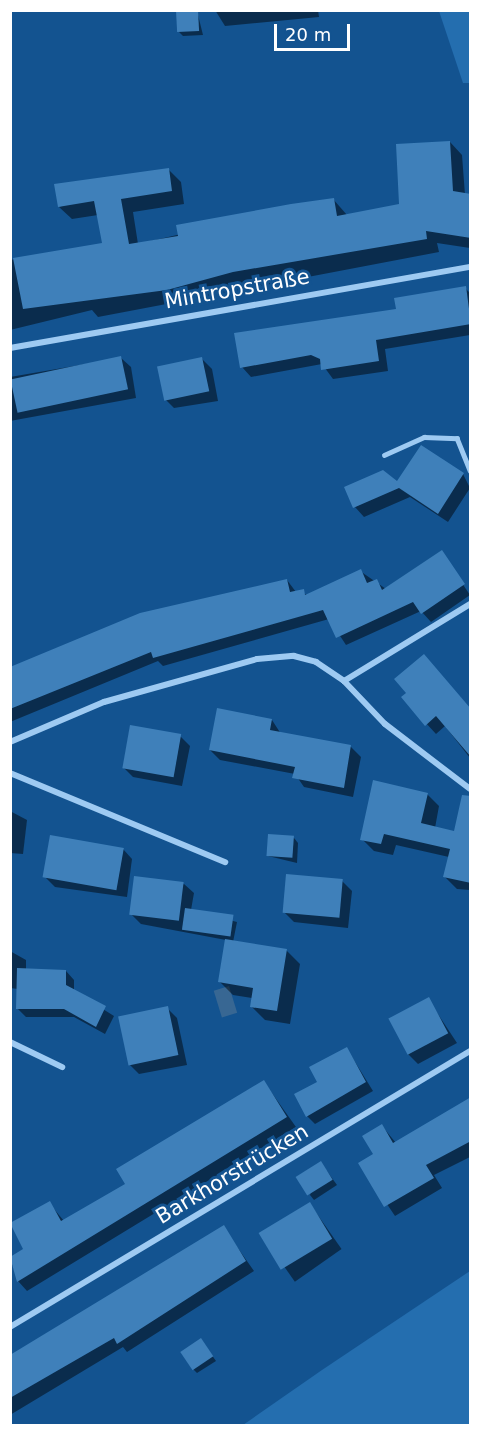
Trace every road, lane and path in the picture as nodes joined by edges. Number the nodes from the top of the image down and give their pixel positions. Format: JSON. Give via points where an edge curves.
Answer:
{"nodes":[{"id":1,"x":471,"y":267,"type":"edge"},
{"id":2,"x":10,"y":348,"type":"edge"},
{"id":3,"x":384,"y":455,"type":"dead end"},
{"id":4,"x":471,"y":470,"type":"edge"},
{"id":5,"x":471,"y":604,"type":"edge"},
{"id":6,"x":344,"y":681,"type":"junction"},
{"id":7,"x":10,"y":742,"type":"edge"},
{"id":8,"x":10,"y":773,"type":"edge"},
{"id":9,"x":471,"y":789,"type":"edge"},
{"id":10,"x":225,"y":862,"type":"dead end"},
{"id":11,"x":10,"y":1042,"type":"edge"},
{"id":12,"x":471,"y":1051,"type":"edge"},
{"id":13,"x":62,"y":1066,"type":"dead end"},
{"id":14,"x":10,"y":1327,"type":"edge"}],
"edges":[{"from":1,"to":2,"type":"street","name":"Mintropstraße"},
{"from":3,"to":4,"type":"lane","via":[[424,437],[457,438]]},
{"from":5,"to":6,"type":"street"},
{"from":6,"to":7,"type":"street","via":[[316,662],[294,656],[257,659],[104,702]]},
{"from":6,"to":9,"type":"street","via":[[385,724]]},
{"from":8,"to":10,"type":"street"},
{"from":11,"to":13,"type":"street"},
{"from":12,"to":14,"type":"street","name":"Barkhorstrücken"}]}
